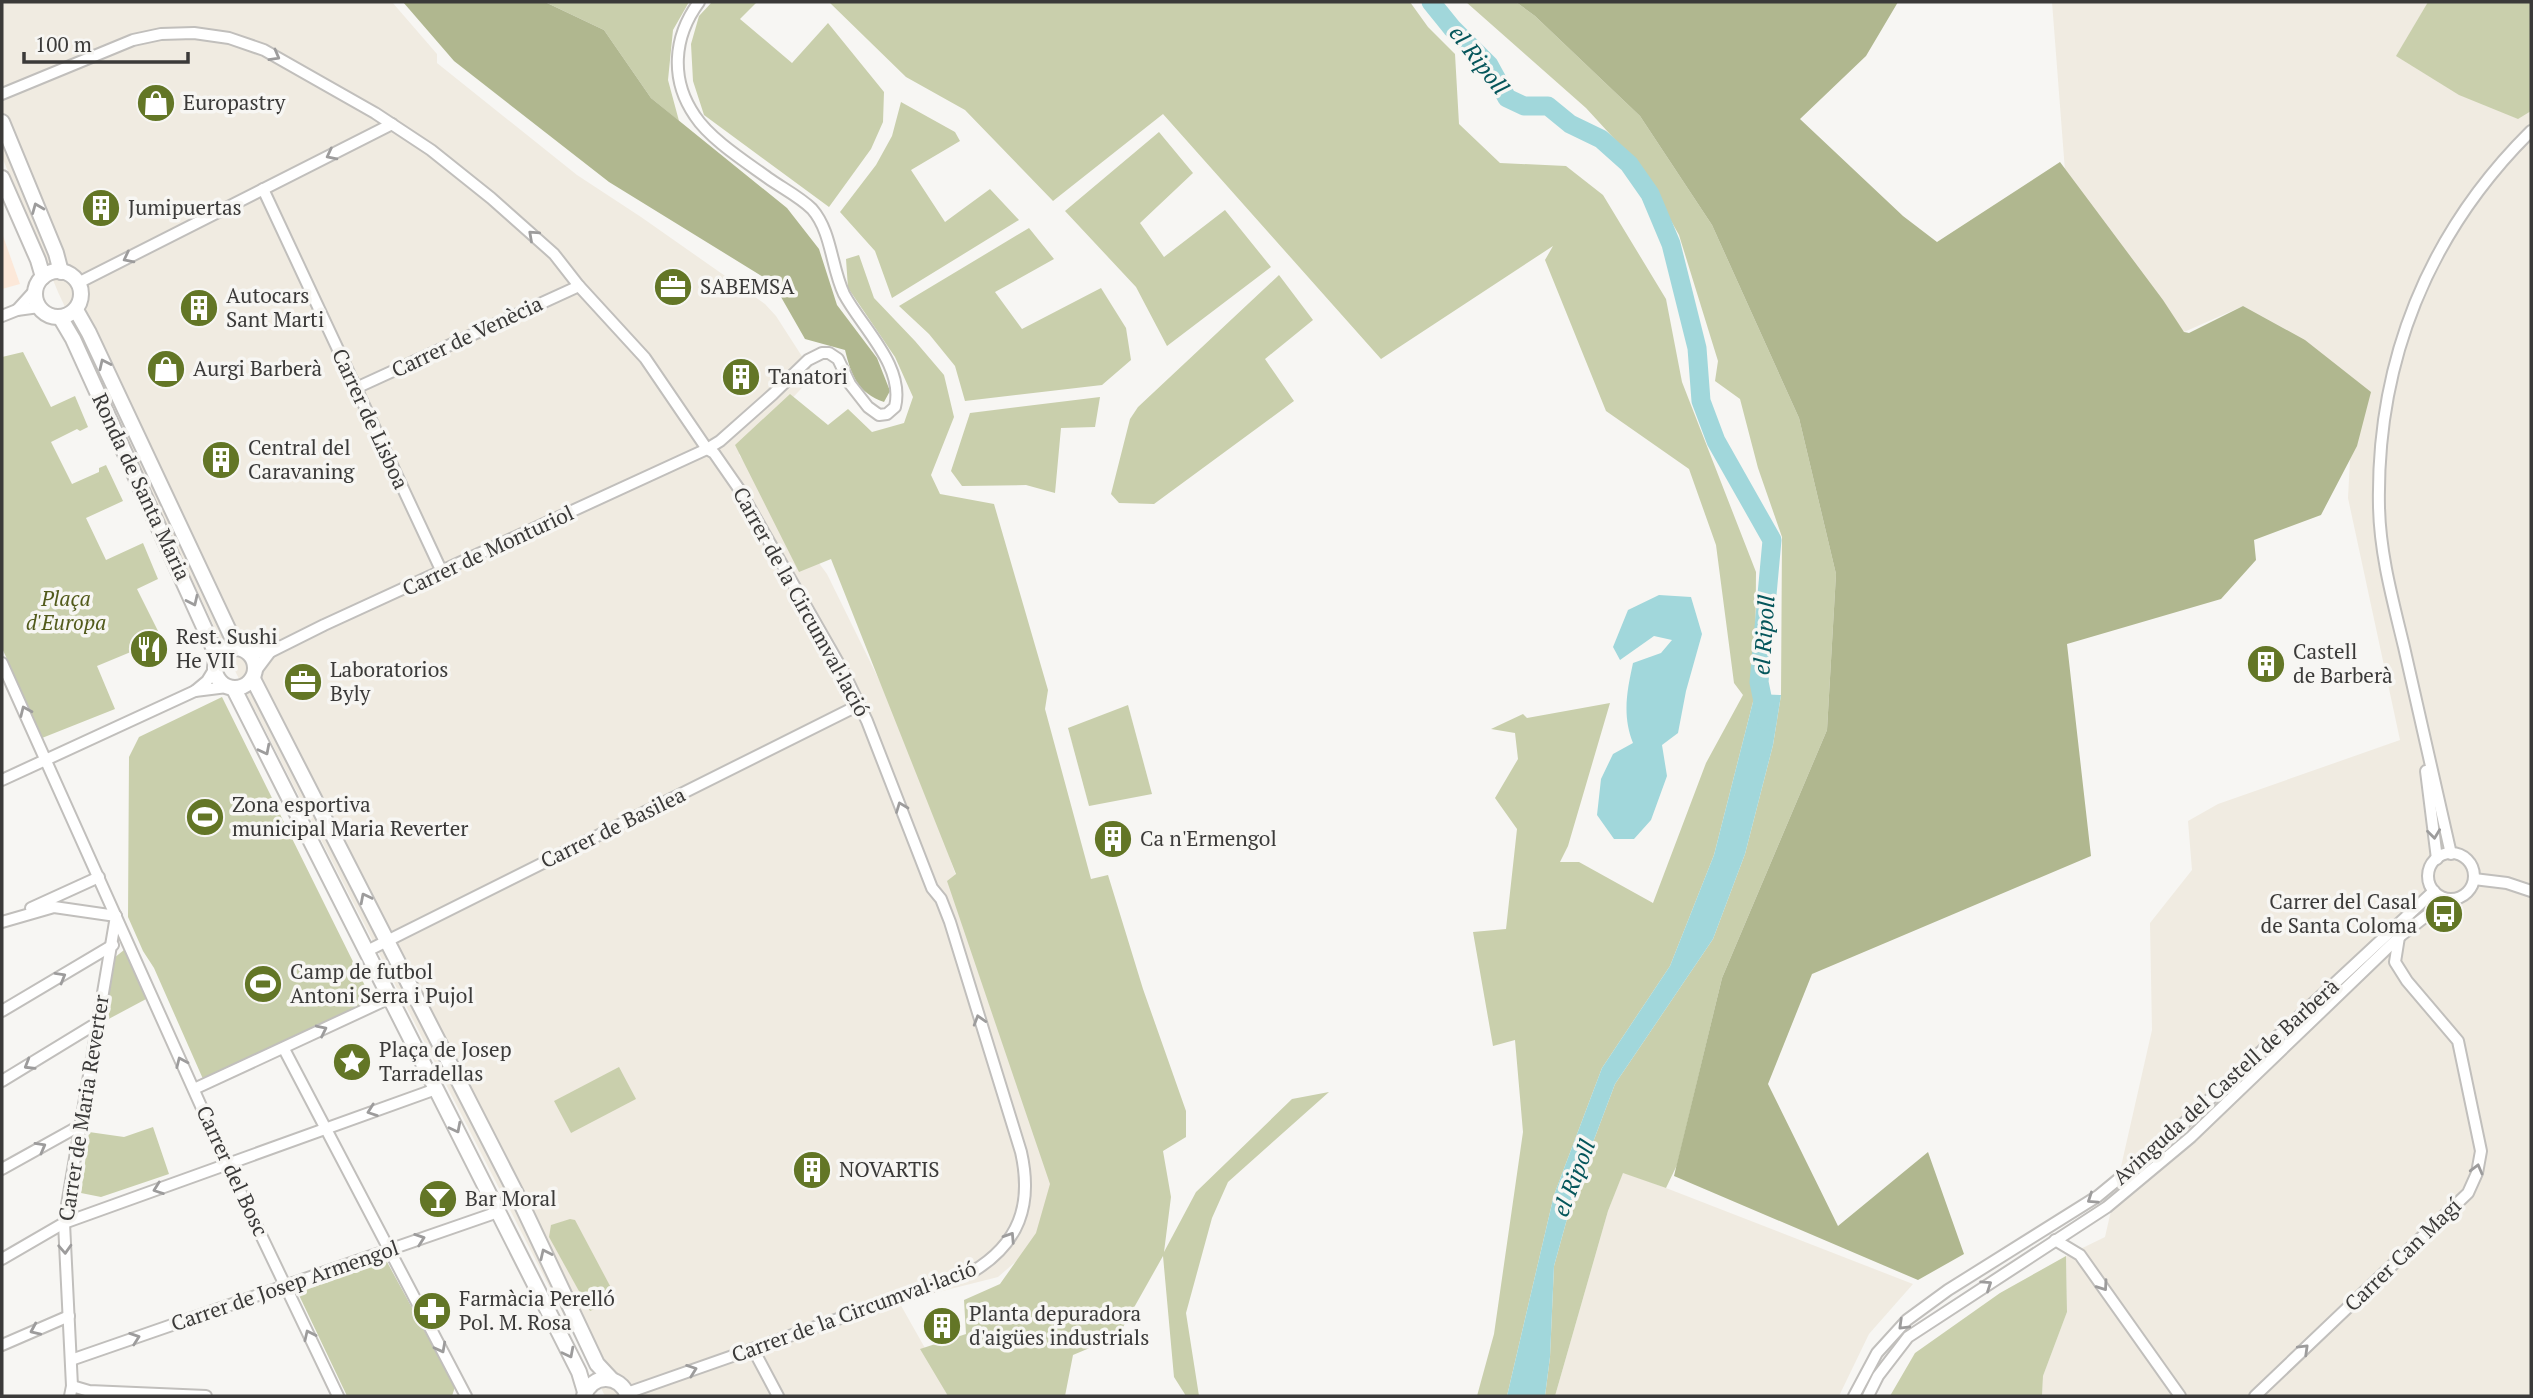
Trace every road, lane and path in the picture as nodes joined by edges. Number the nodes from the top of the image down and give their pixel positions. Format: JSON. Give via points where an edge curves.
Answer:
{"nodes":[{"id":1,"x":699,"y":2,"type":"edge"},
{"id":2,"x":2,"y":94,"type":"edge"},
{"id":3,"x":2,"y":122,"type":"edge"},
{"id":4,"x":391,"y":124,"type":"junction"},
{"id":5,"x":2528,"y":136,"type":"edge"},
{"id":6,"x":2,"y":178,"type":"edge"},
{"id":7,"x":263,"y":189,"type":"junction"},
{"id":8,"x":61,"y":272,"type":"junction"},
{"id":9,"x":39,"y":283,"type":"junction"},
{"id":10,"x":78,"y":283,"type":"junction"},
{"id":11,"x":579,"y":286,"type":"junction"},
{"id":12,"x":39,"y":307,"type":"junction"},
{"id":13,"x":17,"y":310,"type":"junction"},
{"id":14,"x":76,"y":310,"type":"junction"},
{"id":15,"x":2,"y":316,"type":"edge"},
{"id":16,"x":60,"y":317,"type":"junction"},
{"id":17,"x":356,"y":388,"type":"junction"},
{"id":18,"x":707,"y":449,"type":"junction"},
{"id":19,"x":442,"y":572,"type":"junction"},
{"id":20,"x":242,"y":650,"type":"junction"},
{"id":21,"x":270,"y":652,"type":"junction"},
{"id":22,"x":2,"y":663,"type":"edge"},
{"id":23,"x":216,"y":663,"type":"junction"},
{"id":24,"x":254,"y":675,"type":"junction"},
{"id":25,"x":231,"y":688,"type":"junction"},
{"id":26,"x":195,"y":691,"type":"junction"},
{"id":27,"x":859,"y":705,"type":"junction"},
{"id":28,"x":2420,"y":717,"type":"junction"},
{"id":29,"x":46,"y":759,"type":"junction"},
{"id":30,"x":2,"y":780,"type":"edge"},
{"id":31,"x":2451,"y":854,"type":"junction"},
{"id":32,"x":2437,"y":859,"type":"junction"},
{"id":33,"x":99,"y":877,"type":"junction"},
{"id":34,"x":2474,"y":879,"type":"junction"},
{"id":35,"x":2434,"y":891,"type":"junction"},
{"id":36,"x":2531,"y":891,"type":"edge"},
{"id":37,"x":2448,"y":899,"type":"junction"},
{"id":38,"x":116,"y":916,"type":"junction"},
{"id":39,"x":2,"y":922,"type":"edge"},
{"id":40,"x":124,"y":933,"type":"junction"},
{"id":41,"x":2399,"y":937,"type":"junction"},
{"id":42,"x":387,"y":941,"type":"junction"},
{"id":43,"x":129,"y":945,"type":"junction"},
{"id":44,"x":109,"y":951,"type":"junction"},
{"id":45,"x":367,"y":951,"type":"junction"},
{"id":46,"x":390,"y":998,"type":"junction"},
{"id":47,"x":2,"y":1011,"type":"edge"},
{"id":48,"x":97,"y":1023,"type":"junction"},
{"id":49,"x":284,"y":1049,"type":"junction"},
{"id":50,"x":2,"y":1081,"type":"edge"},
{"id":51,"x":436,"y":1088,"type":"junction"},
{"id":52,"x":194,"y":1089,"type":"junction"},
{"id":53,"x":80,"y":1125,"type":"junction"},
{"id":54,"x":326,"y":1128,"type":"junction"},
{"id":55,"x":227,"y":1164,"type":"junction"},
{"id":56,"x":2,"y":1169,"type":"edge"},
{"id":57,"x":498,"y":1212,"type":"junction"},
{"id":58,"x":64,"y":1223,"type":"junction"},
{"id":59,"x":2054,"y":1240,"type":"junction"},
{"id":60,"x":390,"y":1250,"type":"junction"},
{"id":61,"x":2,"y":1259,"type":"edge"},
{"id":62,"x":285,"y":1286,"type":"junction"},
{"id":63,"x":69,"y":1315,"type":"junction"},
{"id":64,"x":2,"y":1345,"type":"edge"},
{"id":65,"x":753,"y":1349,"type":"junction"},
{"id":66,"x":71,"y":1360,"type":"junction"},
{"id":67,"x":611,"y":1379,"type":"junction"},
{"id":68,"x":71,"y":1391,"type":"edge"},
{"id":69,"x":112,"y":1393,"type":"edge"},
{"id":70,"x":585,"y":1394,"type":"edge"},
{"id":71,"x":628,"y":1394,"type":"edge"},
{"id":72,"x":92,"y":1396,"type":"edge"},
{"id":73,"x":206,"y":1396,"type":"edge"},
{"id":74,"x":338,"y":1396,"type":"edge"},
{"id":75,"x":466,"y":1396,"type":"edge"},
{"id":76,"x":778,"y":1396,"type":"edge"},
{"id":77,"x":1854,"y":1396,"type":"edge"},
{"id":78,"x":1868,"y":1396,"type":"edge"},
{"id":79,"x":2180,"y":1396,"type":"edge"},
{"id":80,"x":2255,"y":1396,"type":"edge"}],
"edges":[{"from":1,"to":18,"type":"street","name":"Carrer de Monturiol","via":[[685,23],[678,48],[681,92],[695,118],[716,138],[811,208],[828,240],[844,294],[897,384],[895,407],[879,415],[849,384],[838,359],[821,353]]},
{"from":2,"to":4,"type":"street","name":"Carrer de la Circumval·lació","one_way":true,"via":[[133,40],[194,33],[264,50]]},
{"from":8,"to":3,"type":"street","one_way":true},
{"from":4,"to":7,"type":"street","one_way":true},
{"from":11,"to":4,"type":"street","name":"Carrer de la Circumval·lació","one_way":true,"via":[[554,254],[491,198]]},
{"from":5,"to":28,"type":"street","via":[[2469,201],[2430,267],[2399,348],[2386,402],[2380,454],[2381,537]]},
{"from":6,"to":9,"type":"street","via":[[38,260]]},
{"from":7,"to":10,"type":"street","one_way":true},
{"from":7,"to":17,"type":"street","name":"Carrer de Lisboa"},
{"from":8,"to":9,"type":"street","via":[[51,272]]},
{"from":8,"to":10,"type":"street"},
{"from":9,"to":12,"type":"street"},
{"from":9,"to":13,"type":"street"},
{"from":10,"to":14,"type":"street","via":[[81,295]]},
{"from":11,"to":17,"type":"street","name":"Carrer de Venècia"},
{"from":11,"to":18,"type":"street","name":"Carrer de la Circumval·lació","via":[[645,358]]},
{"from":12,"to":13,"type":"street"},
{"from":12,"to":16,"type":"street"},
{"from":13,"to":15,"type":"street"},
{"from":14,"to":16,"type":"street"},
{"from":20,"to":14,"type":"street","name":"Ronda de Santa Maria","one_way":true},
{"from":16,"to":23,"type":"street","name":"Ronda de Santa Maria","one_way":true},
{"from":17,"to":19,"type":"street","name":"Carrer de Lisboa"},
{"from":18,"to":19,"type":"street","name":"Carrer de Monturiol"},
{"from":18,"to":27,"type":"street","name":"Carrer de la Circumval·lació","via":[[746,500]]},
{"from":19,"to":21,"type":"street","name":"Carrer de Monturiol"},
{"from":20,"to":21,"type":"street","name":"Carrer de Monturiol"},
{"from":20,"to":23,"type":"street","via":[[227,650]]},
{"from":20,"to":24,"type":"street","via":[[254,661]]},
{"from":21,"to":24,"type":"street","name":"Carrer de Monturiol"},
{"from":29,"to":22,"type":"street","name":"Carrer del Bosc","one_way":true},
{"from":23,"to":25,"type":"street","via":[[218,678]]},
{"from":23,"to":26,"type":"street","via":[[207,681]]},
{"from":24,"to":25,"type":"street","via":[[248,684]]},
{"from":42,"to":24,"type":"street","one_way":true},
{"from":25,"to":26,"type":"street"},
{"from":25,"to":45,"type":"street","one_way":true},
{"from":26,"to":29,"type":"street"},
{"from":27,"to":42,"type":"street","name":"Carrer de Basilea"},
{"from":65,"to":27,"type":"street","name":"Carrer de la Circumval·lació","one_way":true,"via":[[972,1272],[1010,1240],[1026,1197],[1021,1152],[950,922]]},
{"from":28,"to":31,"type":"street"},
{"from":28,"to":32,"type":"street","one_way":true},
{"from":29,"to":30,"type":"street"},
{"from":29,"to":33,"type":"street","name":"Carrer del Bosc"},
{"from":31,"to":32,"type":"street"},
{"from":31,"to":34,"type":"street","via":[[2469,861]]},
{"from":32,"to":35,"type":"street","via":[[2429,872]]},
{"from":33,"to":38,"type":"street","name":"Carrer del Bosc"},
{"from":33,"to":39,"type":"street"},
{"from":34,"to":36,"type":"street"},
{"from":34,"to":37,"type":"street","via":[[2466,893]]},
{"from":35,"to":37,"type":"street"},
{"from":35,"to":77,"type":"street","name":"Avinguda del Castell de Barberà","one_way":true,"via":[[2148,1156],[2098,1196],[1907,1320],[1877,1353]]},
{"from":37,"to":41,"type":"street","name":"Avinguda del Castell de Barberà"},
{"from":38,"to":39,"type":"street","via":[[54,907]]},
{"from":38,"to":40,"type":"street","name":"Carrer del Bosc"},
{"from":38,"to":44,"type":"street","name":"Carrer de Maria Reverter"},
{"from":40,"to":43,"type":"street","name":"Carrer del Bosc"},
{"from":40,"to":44,"type":"street"},
{"from":41,"to":59,"type":"street","name":"Avinguda del Castell de Barberà","via":[[2191,1137],[2107,1207]]},
{"from":80,"to":41,"type":"street","name":"Carrer Can Magí","one_way":true,"via":[[2468,1193],[2477,1173],[2481,1151],[2458,1041],[2395,962]]},
{"from":42,"to":45,"type":"street","name":"Carrer de Basilea"},
{"from":67,"to":42,"type":"street","one_way":true,"via":[[597,1364],[520,1201]]},
{"from":43,"to":44,"type":"street"},
{"from":52,"to":43,"type":"street","name":"Carrer del Bosc","one_way":true},
{"from":47,"to":44,"type":"street","one_way":true},
{"from":44,"to":48,"type":"street","name":"Carrer de Maria Reverter"},
{"from":45,"to":46,"type":"street"},
{"from":49,"to":46,"type":"street","one_way":true},
{"from":46,"to":51,"type":"street"},
{"from":48,"to":50,"type":"street","one_way":true},
{"from":48,"to":53,"type":"street","name":"Carrer de Maria Reverter"},
{"from":49,"to":52,"type":"street"},
{"from":49,"to":54,"type":"street"},
{"from":51,"to":54,"type":"street","one_way":true},
{"from":51,"to":57,"type":"street","one_way":true},
{"from":52,"to":55,"type":"street","name":"Carrer del Bosc"},
{"from":56,"to":53,"type":"street","one_way":true},
{"from":53,"to":58,"type":"street","name":"Carrer de Maria Reverter"},
{"from":54,"to":55,"type":"street"},
{"from":54,"to":60,"type":"street"},
{"from":55,"to":58,"type":"street","one_way":true},
{"from":55,"to":62,"type":"street","name":"Carrer del Bosc"},
{"from":60,"to":57,"type":"street","name":"Carrer de Josep Armengol","one_way":true},
{"from":57,"to":70,"type":"street","one_way":true,"via":[[579,1372]]},
{"from":58,"to":61,"type":"street"},
{"from":58,"to":63,"type":"street","name":"Carrer de Maria Reverter","one_way":true},
{"from":78,"to":59,"type":"street","name":"Avinguda del Castell de Barberà","one_way":true,"via":[[1908,1337]]},
{"from":59,"to":79,"type":"street","one_way":true,"via":[[2080,1255]]},
{"from":60,"to":62,"type":"street","name":"Carrer de Josep Armengol"},
{"from":60,"to":75,"type":"street","one_way":true},
{"from":66,"to":62,"type":"street","name":"Carrer de Josep Armengol","one_way":true},
{"from":74,"to":62,"type":"street","name":"Carrer del Bosc","one_way":true},
{"from":63,"to":64,"type":"street","one_way":true},
{"from":63,"to":66,"type":"street","name":"Carrer de Maria Reverter"},
{"from":71,"to":65,"type":"street","name":"Carrer de la Circumval·lació","one_way":true},
{"from":65,"to":76,"type":"street"},
{"from":66,"to":68,"type":"street","name":"Carrer de Maria Reverter"},
{"from":67,"to":70,"type":"street","via":[[596,1381]]},
{"from":67,"to":71,"type":"street"},
{"from":68,"to":69,"type":"street"},
{"from":69,"to":72,"type":"street"},
{"from":69,"to":73,"type":"street"}]}
